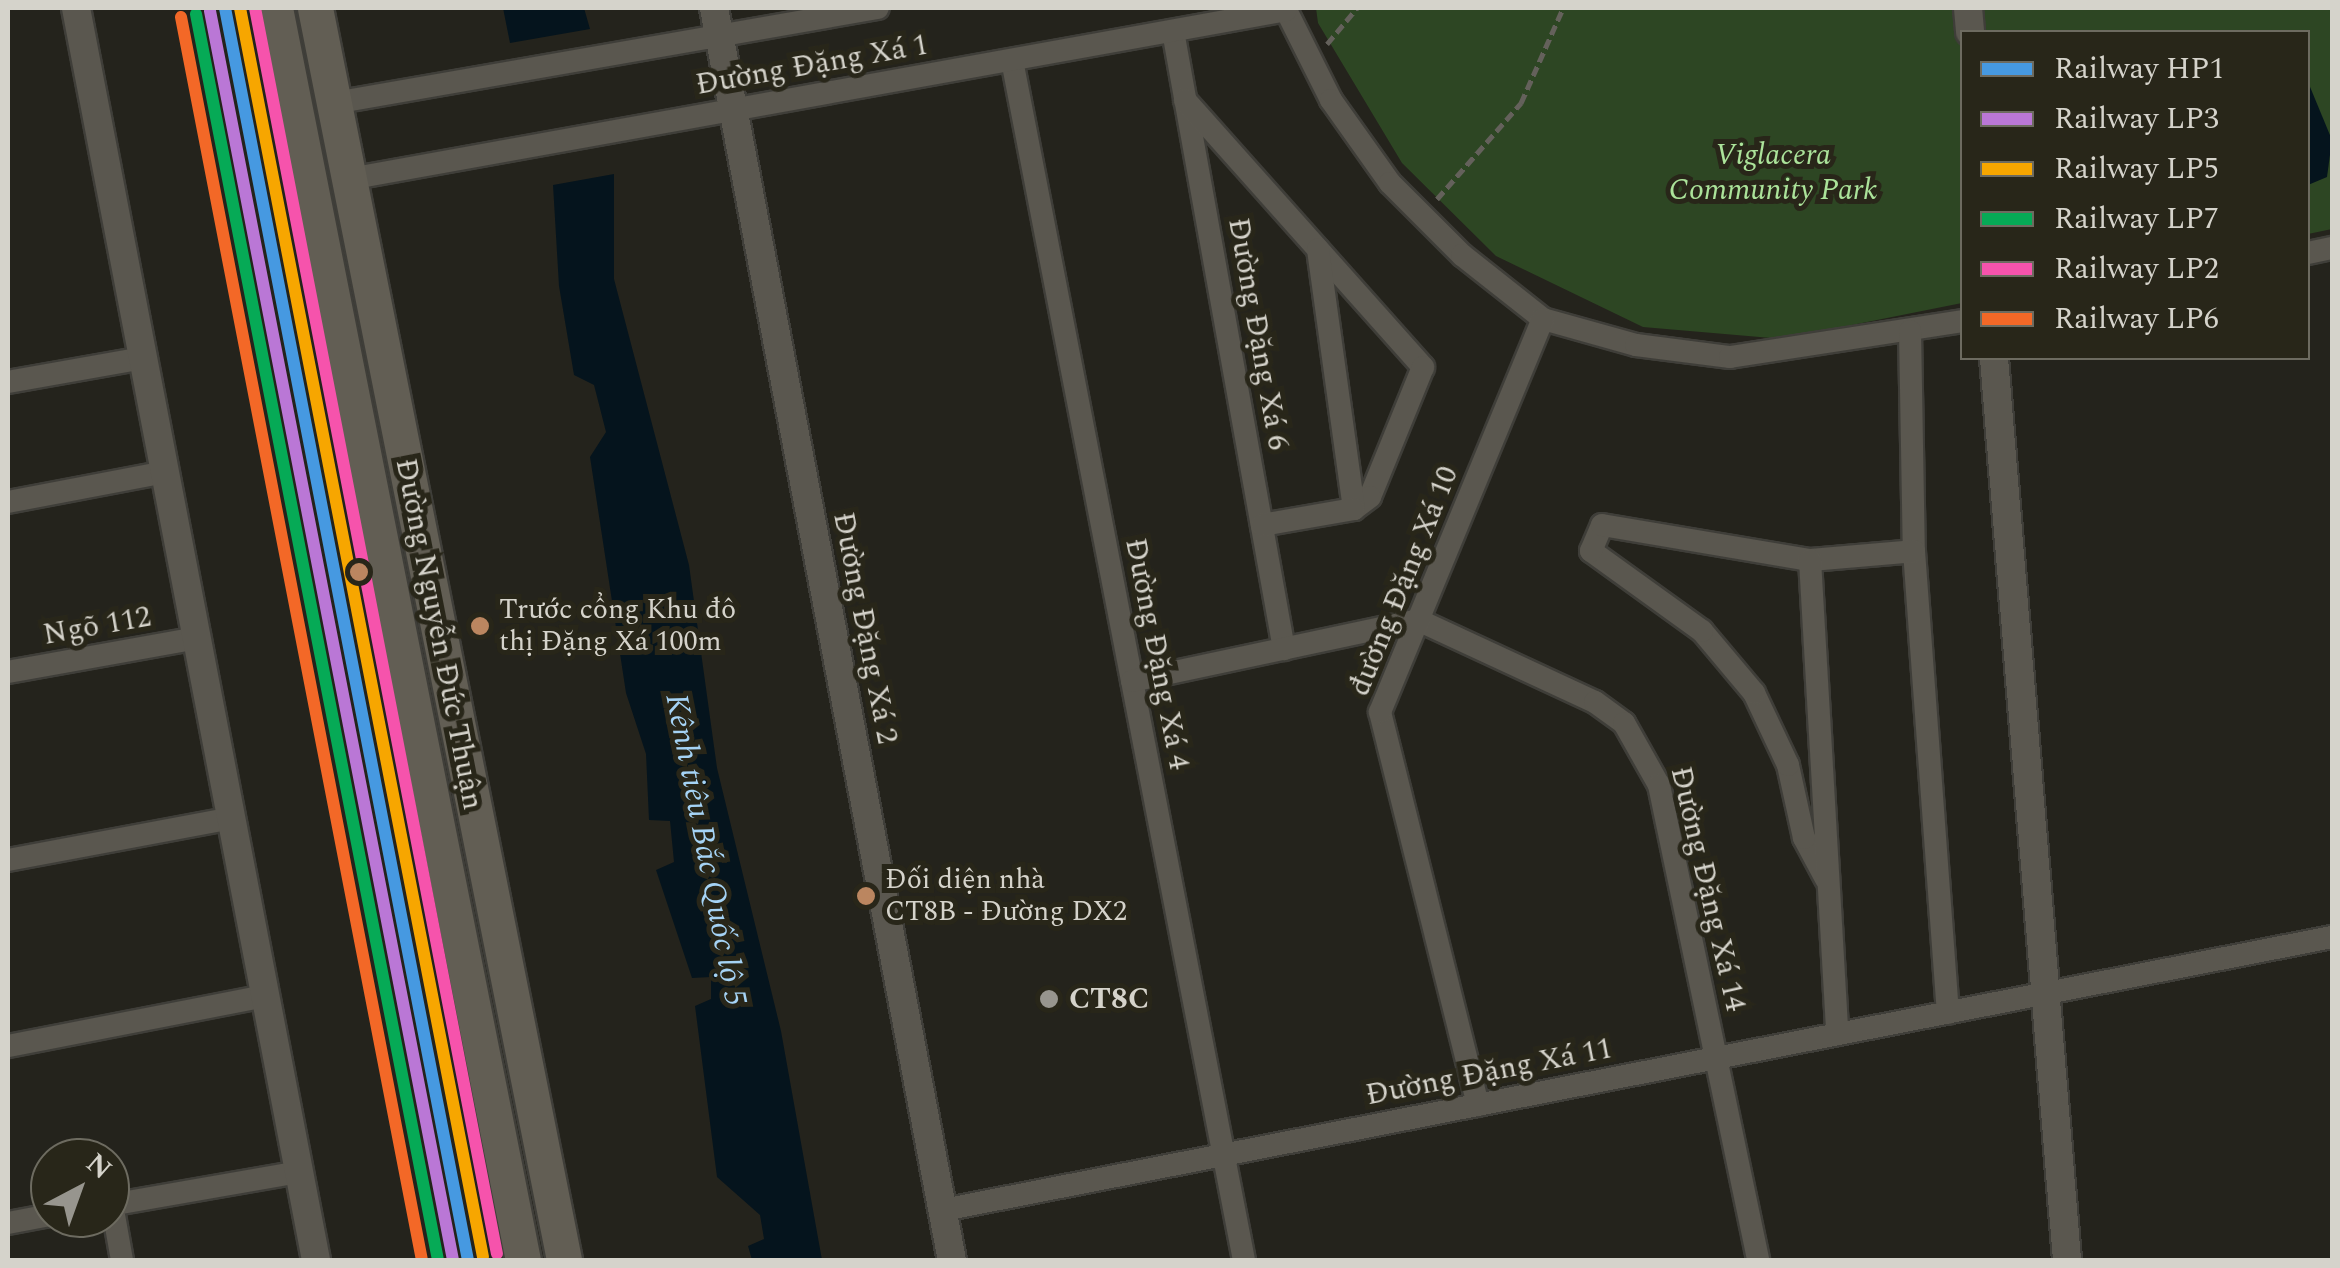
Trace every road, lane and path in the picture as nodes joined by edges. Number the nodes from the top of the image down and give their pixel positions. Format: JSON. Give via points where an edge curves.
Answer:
{"nodes":[{"id":1,"x":76,"y":8,"type":"edge"},
{"id":2,"x":275,"y":8,"type":"edge"},
{"id":3,"x":315,"y":8,"type":"edge"},
{"id":4,"x":878,"y":8,"type":"edge"},
{"id":5,"x":1357,"y":8,"type":"edge"},
{"id":6,"x":1563,"y":8,"type":"edge"},
{"id":7,"x":1286,"y":9,"type":"edge"},
{"id":8,"x":716,"y":22,"type":"edge"},
{"id":9,"x":1172,"y":30,"type":"junction"},
{"id":10,"x":1012,"y":60,"type":"junction"},
{"id":11,"x":1312,"y":62,"type":"junction"},
{"id":12,"x":1185,"y":100,"type":"junction"},
{"id":13,"x":334,"y":103,"type":"junction"},
{"id":14,"x":296,"y":110,"type":"junction"},
{"id":15,"x":733,"y":110,"type":"junction"},
{"id":16,"x":350,"y":179,"type":"junction"},
{"id":17,"x":310,"y":186,"type":"junction"},
{"id":18,"x":1422,"y":215,"type":"junction"},
{"id":19,"x":1318,"y":250,"type":"junction"},
{"id":20,"x":1543,"y":319,"type":"junction"},
{"id":21,"x":1960,"y":320,"type":"edge"},
{"id":22,"x":1910,"y":331,"type":"junction"},
{"id":23,"x":143,"y":358,"type":"junction"},
{"id":24,"x":1994,"y":360,"type":"edge"},
{"id":25,"x":8,"y":382,"type":"edge"},
{"id":26,"x":165,"y":472,"type":"junction"},
{"id":27,"x":8,"y":502,"type":"edge"},
{"id":28,"x":1354,"y":509,"type":"junction"},
{"id":29,"x":1262,"y":525,"type":"junction"},
{"id":30,"x":1914,"y":552,"type":"junction"},
{"id":31,"x":1810,"y":560,"type":"junction"},
{"id":32,"x":1418,"y":620,"type":"junction"},
{"id":33,"x":197,"y":638,"type":"junction"},
{"id":34,"x":1284,"y":649,"type":"junction"},
{"id":35,"x":8,"y":672,"type":"edge"},
{"id":36,"x":1132,"y":681,"type":"junction"},
{"id":37,"x":232,"y":818,"type":"junction"},
{"id":38,"x":8,"y":860,"type":"edge"},
{"id":39,"x":1826,"y":879,"type":"junction"},
{"id":40,"x":2332,"y":937,"type":"edge"},
{"id":41,"x":2046,"y":993,"type":"junction"},
{"id":42,"x":265,"y":996,"type":"junction"},
{"id":43,"x":1948,"y":1012,"type":"junction"},
{"id":44,"x":1837,"y":1034,"type":"junction"},
{"id":45,"x":8,"y":1046,"type":"edge"},
{"id":46,"x":1716,"y":1058,"type":"junction"},
{"id":47,"x":1478,"y":1105,"type":"junction"},
{"id":48,"x":1223,"y":1155,"type":"junction"},
{"id":49,"x":299,"y":1172,"type":"junction"},
{"id":50,"x":130,"y":1202,"type":"edge"},
{"id":51,"x":942,"y":1210,"type":"junction"},
{"id":52,"x":316,"y":1260,"type":"edge"},
{"id":53,"x":523,"y":1260,"type":"edge"},
{"id":54,"x":564,"y":1260,"type":"edge"},
{"id":55,"x":952,"y":1260,"type":"edge"},
{"id":56,"x":1244,"y":1260,"type":"edge"},
{"id":57,"x":1758,"y":1260,"type":"edge"},
{"id":58,"x":2067,"y":1260,"type":"edge"}],
"edges":[{"from":1,"to":23,"type":"street"},
{"from":2,"to":14,"type":"highway","name":"Đường Nguyễn Đức Thuận"},
{"from":3,"to":13,"type":"highway","name":"Đường Nguyễn Đức Thuận"},
{"from":4,"to":8,"type":"street","name":"Đường Đặng Xá 1"},
{"from":5,"to":11,"type":"path"},
{"from":6,"to":18,"type":"path","via":[[1521,103]]},
{"from":7,"to":9,"type":"street","name":"Đường Đặng Xá 1"},
{"from":7,"to":11,"type":"street"},
{"from":8,"to":13,"type":"street","name":"Đường Đặng Xá 1","via":[[600,56]]},
{"from":8,"to":15,"type":"street","name":"Đường Đặng Xá 2"},
{"from":9,"to":10,"type":"street","name":"Đường Đặng Xá 1"},
{"from":9,"to":12,"type":"street","name":"Đường Đặng Xá 6"},
{"from":10,"to":15,"type":"street","name":"Đường Đặng Xá 1"},
{"from":10,"to":36,"type":"street","name":"Đường Đặng Xá 4"},
{"from":11,"to":18,"type":"street","via":[[1390,183]]},
{"from":12,"to":19,"type":"street"},
{"from":12,"to":29,"type":"street","name":"Đường Đặng Xá 6"},
{"from":13,"to":14,"type":"highway"},
{"from":13,"to":16,"type":"highway","name":"Đường Nguyễn Đức Thuận"},
{"from":14,"to":17,"type":"highway","name":"Đường Nguyễn Đức Thuận"},
{"from":15,"to":16,"type":"street","name":"Đường Đặng Xá 1"},
{"from":15,"to":51,"type":"street","name":"Đường Đặng Xá 2"},
{"from":16,"to":17,"type":"highway"},
{"from":16,"to":54,"type":"highway","name":"Đường Nguyễn Đức Thuận"},
{"from":17,"to":53,"type":"highway","name":"Đường Nguyễn Đức Thuận"},
{"from":18,"to":20,"type":"street"},
{"from":19,"to":28,"type":"street"},
{"from":19,"to":28,"type":"street","via":[[1423,367],[1370,497]]},
{"from":20,"to":22,"type":"street","via":[[1636,346],[1730,357]]},
{"from":20,"to":32,"type":"street","name":"đường Đặng Xá 10"},
{"from":21,"to":22,"type":"street"},
{"from":22,"to":30,"type":"street"},
{"from":23,"to":25,"type":"street"},
{"from":23,"to":26,"type":"street"},
{"from":24,"to":41,"type":"street"},
{"from":26,"to":27,"type":"street"},
{"from":26,"to":33,"type":"street"},
{"from":28,"to":29,"type":"street"},
{"from":29,"to":34,"type":"street","name":"Đường Đặng Xá 6"},
{"from":30,"to":31,"type":"street"},
{"from":30,"to":43,"type":"street"},
{"from":31,"to":39,"type":"street"},
{"from":31,"to":39,"type":"street","via":[[1602,525],[1591,551],[1702,631],[1754,692],[1788,765],[1804,838]]},
{"from":32,"to":34,"type":"street"},
{"from":32,"to":46,"type":"street","name":"Đường Đặng Xá 14","via":[[1595,702],[1624,722],[1643,748],[1659,785]]},
{"from":32,"to":47,"type":"street","name":"đường Đặng Xá 10","via":[[1380,712]]},
{"from":33,"to":35,"type":"street","name":"Ngõ 112"},
{"from":33,"to":37,"type":"street"},
{"from":34,"to":36,"type":"street"},
{"from":36,"to":48,"type":"street","name":"Đường Đặng Xá 4"},
{"from":37,"to":38,"type":"street"},
{"from":37,"to":42,"type":"street"},
{"from":39,"to":44,"type":"street"},
{"from":40,"to":41,"type":"street","name":"Đường Đặng Xá 11"},
{"from":41,"to":43,"type":"street","name":"Đường Đặng Xá 11"},
{"from":41,"to":58,"type":"street"},
{"from":42,"to":45,"type":"street"},
{"from":42,"to":49,"type":"street"},
{"from":43,"to":44,"type":"street","name":"Đường Đặng Xá 11"},
{"from":44,"to":46,"type":"street","name":"Đường Đặng Xá 11"},
{"from":46,"to":47,"type":"street","name":"Đường Đặng Xá 11"},
{"from":46,"to":57,"type":"street","name":"Đường Đặng Xá 14"},
{"from":47,"to":48,"type":"street","name":"Đường Đặng Xá 11"},
{"from":48,"to":51,"type":"street","name":"Đường Đặng Xá 11"},
{"from":48,"to":56,"type":"street","name":"Đường Đặng Xá 4"},
{"from":49,"to":50,"type":"street"},
{"from":49,"to":52,"type":"street"},
{"from":51,"to":55,"type":"street","name":"Đường Đặng Xá 2"}]}
